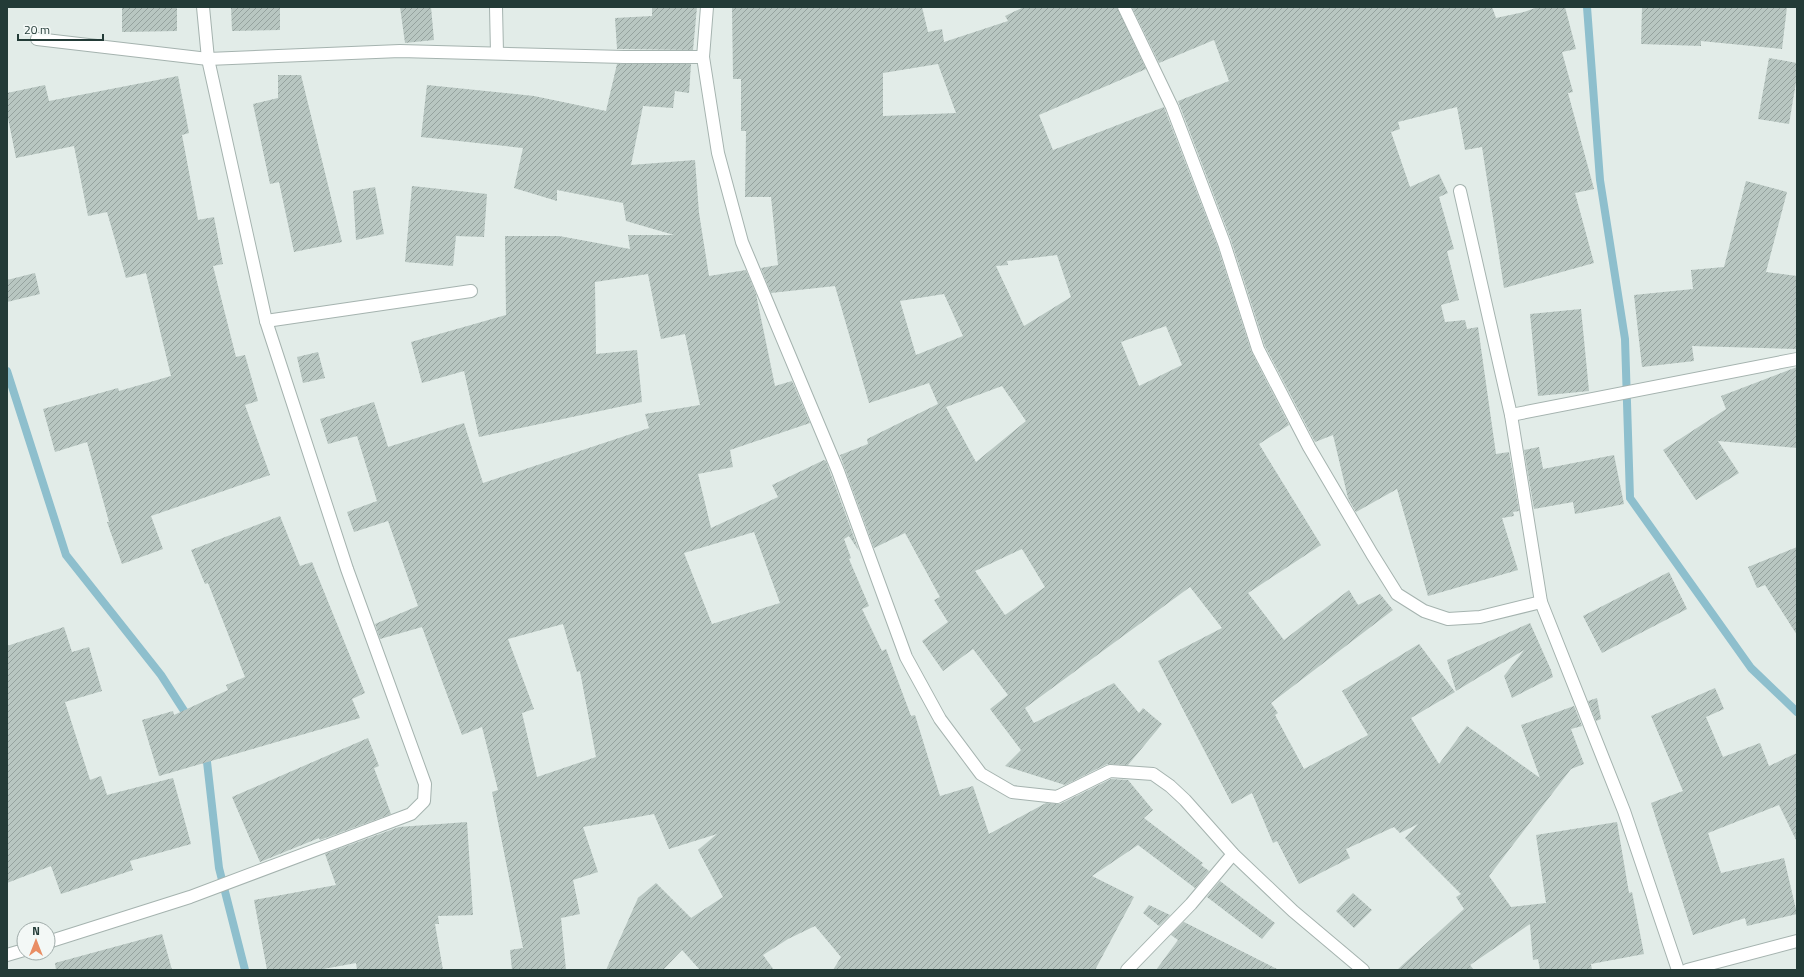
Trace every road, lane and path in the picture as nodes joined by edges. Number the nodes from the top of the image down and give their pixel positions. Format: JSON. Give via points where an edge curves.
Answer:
{"nodes":[{"id":1,"x":203,"y":7,"type":"edge"},
{"id":2,"x":496,"y":7,"type":"edge"},
{"id":3,"x":707,"y":7,"type":"edge"},
{"id":4,"x":1124,"y":7,"type":"edge"},
{"id":5,"x":37,"y":39,"type":"dead end"},
{"id":6,"x":497,"y":53,"type":"junction"},
{"id":7,"x":703,"y":57,"type":"junction"},
{"id":8,"x":208,"y":59,"type":"junction"},
{"id":9,"x":1460,"y":191,"type":"dead end"},
{"id":10,"x":471,"y":290,"type":"dead end"},
{"id":11,"x":266,"y":321,"type":"junction"},
{"id":12,"x":1797,"y":359,"type":"edge"},
{"id":13,"x":1511,"y":415,"type":"junction"},
{"id":14,"x":1541,"y":602,"type":"junction"},
{"id":15,"x":1233,"y":854,"type":"junction"},
{"id":16,"x":56,"y":939,"type":"edge"},
{"id":17,"x":1797,"y":941,"type":"edge"},
{"id":18,"x":1127,"y":970,"type":"edge"},
{"id":19,"x":1363,"y":970,"type":"edge"},
{"id":20,"x":1678,"y":970,"type":"edge"},
{"id":21,"x":1687,"y":970,"type":"edge"}],
"edges":[{"from":1,"to":8,"type":"street"},
{"from":2,"to":6,"type":"street"},
{"from":3,"to":7,"type":"street"},
{"from":4,"to":14,"type":"street","via":[[1172,107],[1224,243],[1258,349],[1309,447],[1397,594],[1424,611],[1448,619],[1480,617]]},
{"from":5,"to":8,"type":"street"},
{"from":6,"to":7,"type":"street"},
{"from":6,"to":8,"type":"street","via":[[400,51]]},
{"from":7,"to":15,"type":"street","via":[[718,153],[742,242],[838,471],[906,656],[940,719],[981,774],[1012,792],[1057,797],[1110,771],[1152,774],[1185,800]]},
{"from":8,"to":11,"type":"street"},
{"from":9,"to":13,"type":"street"},
{"from":10,"to":11,"type":"street"},
{"from":11,"to":16,"type":"street","via":[[347,568],[425,784],[424,801],[411,814],[190,897]]},
{"from":12,"to":13,"type":"street"},
{"from":13,"to":14,"type":"street"},
{"from":14,"to":20,"type":"street","via":[[1624,811]]},
{"from":15,"to":18,"type":"street","via":[[1191,904]]},
{"from":15,"to":19,"type":"street","via":[[1293,911]]},
{"from":17,"to":21,"type":"street"}]}
